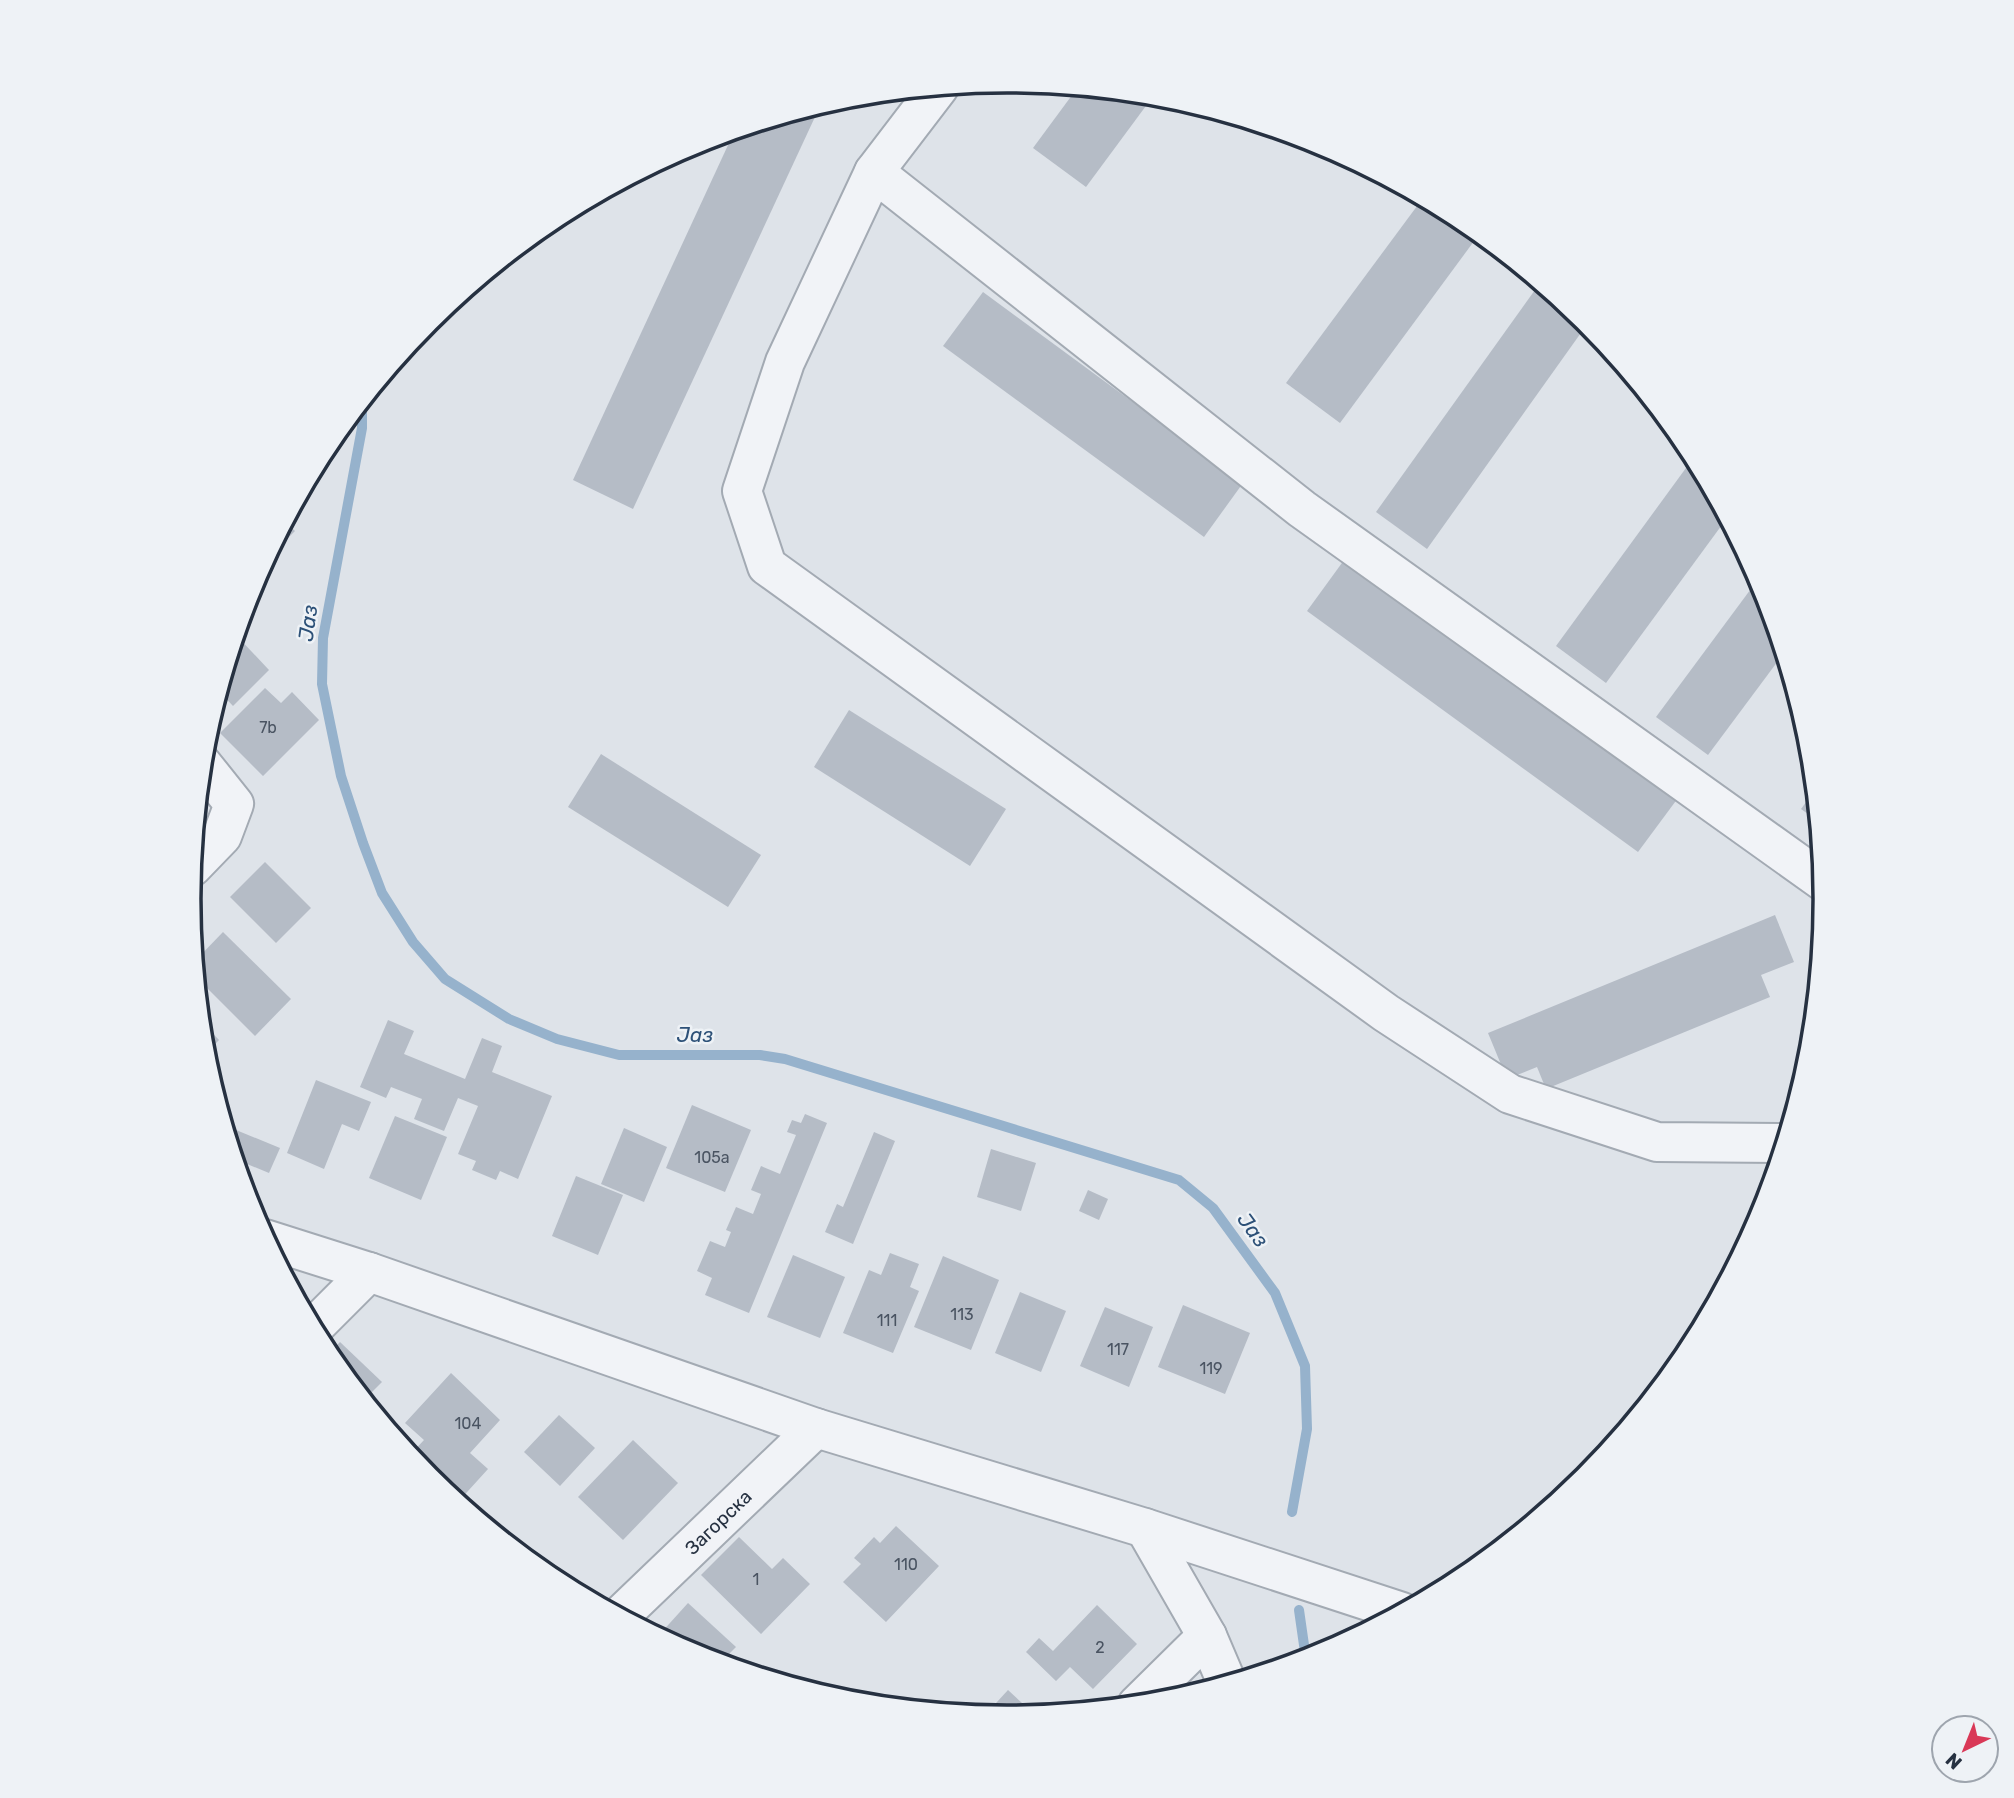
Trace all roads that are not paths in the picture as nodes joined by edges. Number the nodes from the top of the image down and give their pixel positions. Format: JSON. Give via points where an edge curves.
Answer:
{"nodes":[{"id":1,"x":932,"y":97,"type":"edge"},
{"id":2,"x":874,"y":172,"type":"junction"},
{"id":3,"x":211,"y":775,"type":"edge"},
{"id":4,"x":202,"y":857,"type":"edge"},
{"id":5,"x":1813,"y":874,"type":"edge"},
{"id":6,"x":1775,"y":1143,"type":"edge"},
{"id":7,"x":278,"y":1243,"type":"edge"},
{"id":8,"x":369,"y":1272,"type":"junction"},
{"id":9,"x":321,"y":1320,"type":"edge"},
{"id":10,"x":816,"y":1428,"type":"junction"},
{"id":11,"x":1145,"y":1528,"type":"junction"},
{"id":12,"x":1390,"y":1608,"type":"edge"},
{"id":13,"x":627,"y":1609,"type":"edge"},
{"id":14,"x":1207,"y":1636,"type":"junction"},
{"id":15,"x":1224,"y":1676,"type":"edge"},
{"id":16,"x":1150,"y":1692,"type":"edge"}],
"edges":[{"from":1,"to":2,"type":"street"},
{"from":2,"to":5,"type":"street","via":[[1302,509]]},
{"from":2,"to":6,"type":"street","via":[[785,362],[742,491],[767,566],[1386,1013],[1510,1094],[1657,1142]]},
{"from":3,"to":4,"type":"street","via":[[234,804],[222,836]]},
{"from":7,"to":8,"type":"street"},
{"from":8,"to":9,"type":"street"},
{"from":8,"to":10,"type":"street"},
{"from":10,"to":11,"type":"street"},
{"from":10,"to":13,"type":"street","name":"Загорска"},
{"from":11,"to":12,"type":"street"},
{"from":11,"to":14,"type":"street"},
{"from":14,"to":15,"type":"street"},
{"from":14,"to":16,"type":"street"}]}
